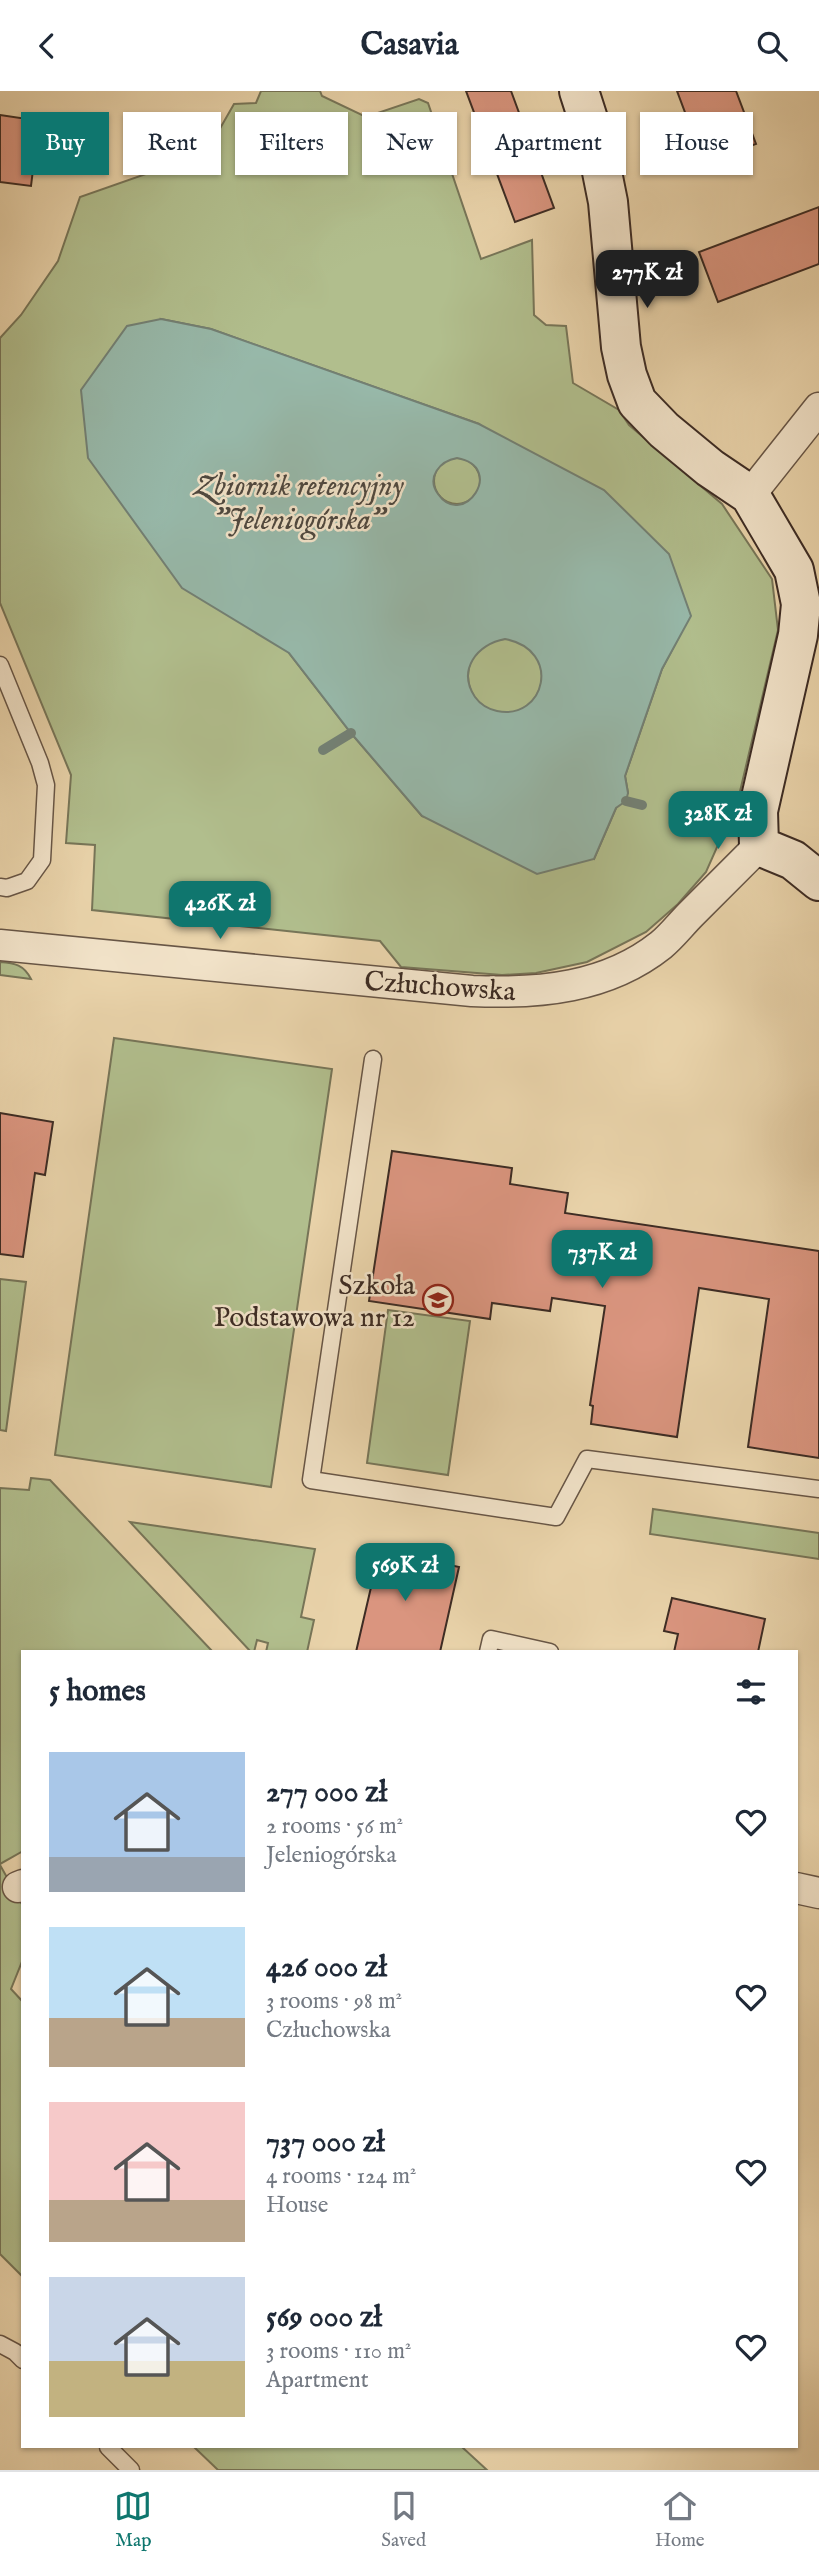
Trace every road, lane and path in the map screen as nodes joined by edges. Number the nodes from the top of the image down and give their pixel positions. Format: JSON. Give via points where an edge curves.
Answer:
{"nodes":[{"id":1,"x":579,"y":91,"type":"edge"},
{"id":2,"x":819,"y":408,"type":"edge"},
{"id":3,"x":750,"y":495,"type":"junction"},
{"id":4,"x":0,"y":665,"type":"edge"},
{"id":5,"x":759,"y":845,"type":"junction"},
{"id":6,"x":819,"y":881,"type":"edge"},
{"id":7,"x":0,"y":887,"type":"edge"},
{"id":8,"x":0,"y":945,"type":"edge"},
{"id":9,"x":373,"y":1059,"type":"dead end"},
{"id":10,"x":819,"y":1489,"type":"edge"},
{"id":11,"x":488,"y":1650,"type":"edge"},
{"id":12,"x":541,"y":1650,"type":"edge"},
{"id":13,"x":798,"y":1888,"type":"edge"},
{"id":14,"x":819,"y":1893,"type":"edge"},
{"id":15,"x":0,"y":2344,"type":"edge"},
{"id":16,"x":21,"y":2358,"type":"edge"},
{"id":17,"x":109,"y":2448,"type":"edge"},
{"id":18,"x":131,"y":2470,"type":"edge"}],
"edges":[{"from":1,"to":3,"type":"street","via":[[608,202],[621,347],[637,402],[710,468]]},
{"from":2,"to":3,"type":"street"},
{"from":3,"to":5,"type":"street","via":[[794,570],[801,604],[758,811]]},
{"from":4,"to":7,"type":"lane","via":[[46,785],[42,860],[27,881]]},
{"from":5,"to":6,"type":"street","via":[[793,860]]},
{"from":5,"to":8,"type":"street","name":"Człuchowska","via":[[660,945],[621,969],[584,984],[549,989],[472,992]]},
{"from":9,"to":10,"type":"lane","via":[[311,1480],[555,1517],[587,1459]]},
{"from":11,"to":12,"type":"lane","via":[[491,1639]]},
{"from":13,"to":14,"type":"street"},
{"from":15,"to":16,"type":"lane"},
{"from":17,"to":18,"type":"lane"}]}
